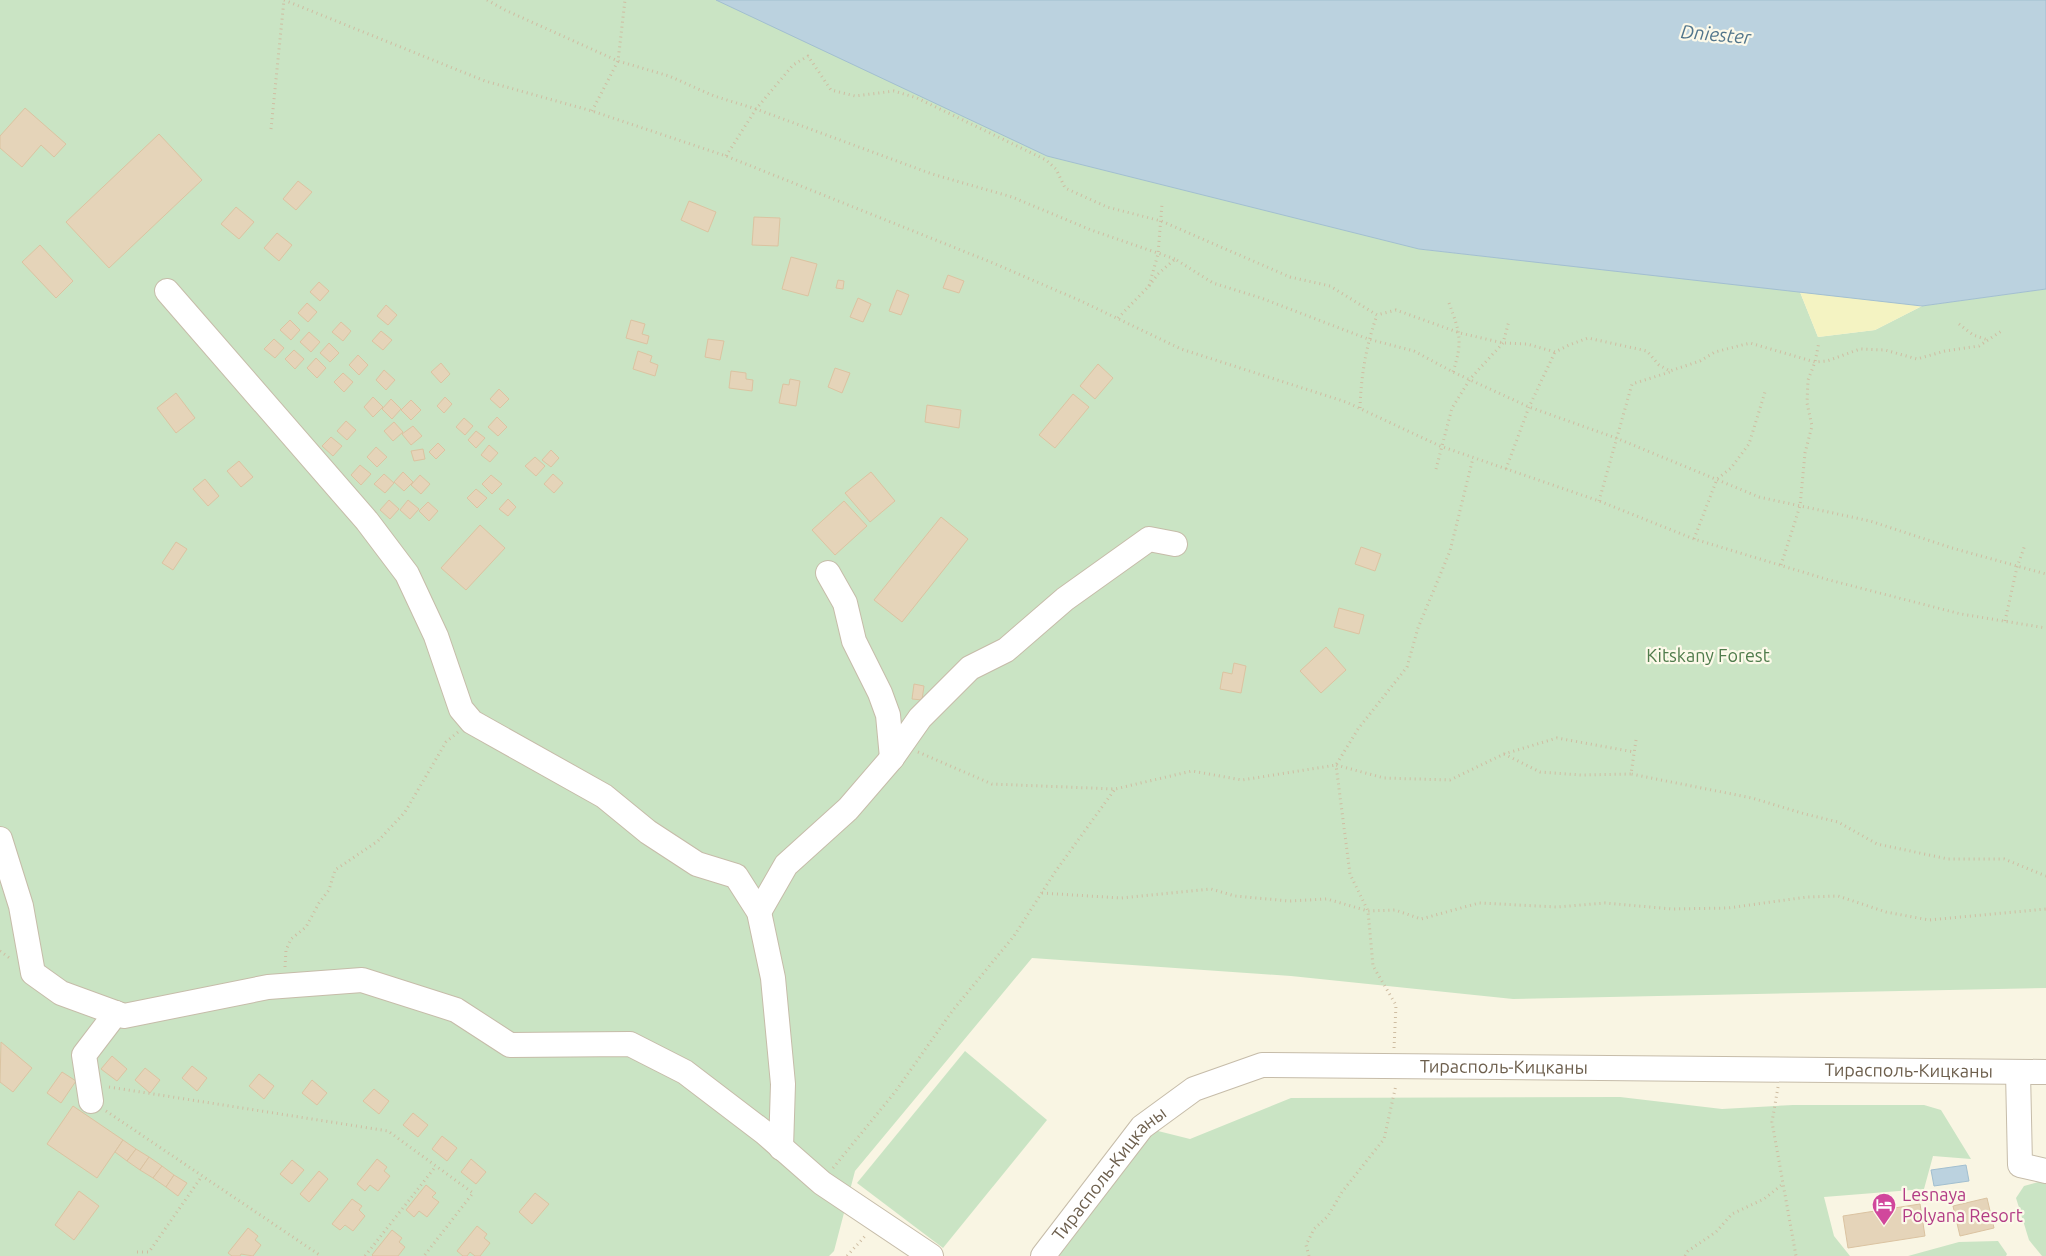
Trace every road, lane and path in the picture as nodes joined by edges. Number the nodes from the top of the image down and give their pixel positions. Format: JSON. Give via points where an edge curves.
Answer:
{"nodes":[{"id":1,"x":284,"y":0,"type":"edge"},
{"id":2,"x":487,"y":0,"type":"edge"},
{"id":3,"x":625,"y":0,"type":"edge"},
{"id":4,"x":294,"y":2,"type":"edge"},
{"id":5,"x":618,"y":61,"type":"junction"},
{"id":6,"x":756,"y":109,"type":"junction"},
{"id":7,"x":592,"y":111,"type":"junction"},
{"id":8,"x":271,"y":129,"type":"dead end"},
{"id":9,"x":726,"y":156,"type":"junction"},
{"id":10,"x":1162,"y":204,"type":"dead end"},
{"id":11,"x":1160,"y":222,"type":"junction"},
{"id":12,"x":1158,"y":254,"type":"junction"},
{"id":13,"x":1175,"y":260,"type":"junction"},
{"id":14,"x":1149,"y":286,"type":"junction"},
{"id":15,"x":166,"y":290,"type":"dead end"},
{"id":16,"x":1449,"y":303,"type":"dead end"},
{"id":17,"x":1377,"y":315,"type":"junction"},
{"id":18,"x":1118,"y":318,"type":"junction"},
{"id":19,"x":1509,"y":321,"type":"dead end"},
{"id":20,"x":1959,"y":324,"type":"dead end"},
{"id":21,"x":2003,"y":330,"type":"dead end"},
{"id":22,"x":1460,"y":333,"type":"junction"},
{"id":23,"x":1368,"y":339,"type":"junction"},
{"id":24,"x":1989,"y":340,"type":"junction"},
{"id":25,"x":1819,"y":342,"type":"dead end"},
{"id":26,"x":1503,"y":343,"type":"junction"},
{"id":27,"x":1555,"y":352,"type":"junction"},
{"id":28,"x":1815,"y":362,"type":"junction"},
{"id":29,"x":1670,"y":371,"type":"junction"},
{"id":30,"x":1453,"y":372,"type":"junction"},
{"id":31,"x":1470,"y":379,"type":"junction"},
{"id":32,"x":1765,"y":392,"type":"dead end"},
{"id":33,"x":1529,"y":407,"type":"junction"},
{"id":34,"x":1360,"y":408,"type":"junction"},
{"id":35,"x":1616,"y":438,"type":"junction"},
{"id":36,"x":1440,"y":446,"type":"junction"},
{"id":37,"x":1473,"y":458,"type":"junction"},
{"id":38,"x":1436,"y":469,"type":"dead end"},
{"id":39,"x":1506,"y":469,"type":"junction"},
{"id":40,"x":1717,"y":479,"type":"junction"},
{"id":41,"x":1599,"y":502,"type":"junction"},
{"id":42,"x":1800,"y":506,"type":"junction"},
{"id":43,"x":1694,"y":539,"type":"junction"},
{"id":44,"x":1174,"y":544,"type":"dead end"},
{"id":45,"x":2025,"y":545,"type":"dead end"},
{"id":46,"x":1781,"y":565,"type":"junction"},
{"id":47,"x":2017,"y":567,"type":"junction"},
{"id":48,"x":828,"y":573,"type":"dead end"},
{"id":49,"x":2046,"y":574,"type":"edge"},
{"id":50,"x":2005,"y":621,"type":"junction"},
{"id":51,"x":2046,"y":628,"type":"edge"},
{"id":52,"x":466,"y":715,"type":"junction"},
{"id":53,"x":1636,"y":740,"type":"dead end"},
{"id":54,"x":1634,"y":752,"type":"junction"},
{"id":55,"x":1504,"y":754,"type":"junction"},
{"id":56,"x":892,"y":758,"type":"junction"},
{"id":57,"x":1336,"y":765,"type":"junction"},
{"id":58,"x":1631,"y":774,"type":"junction"},
{"id":59,"x":1115,"y":789,"type":"junction"},
{"id":60,"x":0,"y":839,"type":"edge"},
{"id":61,"x":2046,"y":876,"type":"edge"},
{"id":62,"x":1042,"y":893,"type":"junction"},
{"id":63,"x":2046,"y":909,"type":"edge"},
{"id":64,"x":1368,"y":911,"type":"junction"},
{"id":65,"x":759,"y":912,"type":"junction"},
{"id":66,"x":284,"y":986,"type":"junction"},
{"id":67,"x":116,"y":1013,"type":"junction"},
{"id":68,"x":1392,"y":1066,"type":"junction"},
{"id":69,"x":1782,"y":1069,"type":"junction"},
{"id":70,"x":2018,"y":1072,"type":"junction"},
{"id":71,"x":2046,"y":1072,"type":"edge"},
{"id":72,"x":90,"y":1092,"type":"junction"},
{"id":73,"x":782,"y":1148,"type":"junction"},
{"id":74,"x":436,"y":1166,"type":"junction"},
{"id":75,"x":2046,"y":1171,"type":"edge"},
{"id":76,"x":202,"y":1176,"type":"junction"},
{"id":77,"x":1784,"y":1182,"type":"junction"},
{"id":78,"x":822,"y":1183,"type":"junction"},
{"id":79,"x":878,"y":1221,"type":"junction"},
{"id":80,"x":137,"y":1252,"type":"dead end"},
{"id":81,"x":321,"y":1256,"type":"edge"},
{"id":82,"x":365,"y":1256,"type":"edge"},
{"id":83,"x":424,"y":1256,"type":"edge"},
{"id":84,"x":847,"y":1256,"type":"edge"},
{"id":85,"x":931,"y":1256,"type":"edge"},
{"id":86,"x":1042,"y":1256,"type":"edge"},
{"id":87,"x":1309,"y":1256,"type":"edge"},
{"id":88,"x":1685,"y":1256,"type":"edge"},
{"id":89,"x":1796,"y":1256,"type":"edge"}],
"edges":[{"from":1,"to":4,"type":"path"},
{"from":1,"to":8,"type":"path"},
{"from":2,"to":5,"type":"path"},
{"from":3,"to":5,"type":"path"},
{"from":4,"to":7,"type":"path","via":[[486,81]]},
{"from":5,"to":6,"type":"path","via":[[669,76],[714,96]]},
{"from":5,"to":7,"type":"path"},
{"from":6,"to":9,"type":"path"},
{"from":6,"to":11,"type":"path","via":[[793,65],[808,56],[831,90],[855,96],[894,91],[916,98],[1046,160],[1056,169],[1065,188],[1107,207]]},
{"from":6,"to":12,"type":"path","via":[[932,174],[1012,197]]},
{"from":7,"to":9,"type":"path"},
{"from":9,"to":18,"type":"path","via":[[993,263]]},
{"from":10,"to":11,"type":"path"},
{"from":11,"to":12,"type":"path"},
{"from":11,"to":17,"type":"path","via":[[1290,277],[1330,286]]},
{"from":12,"to":13,"type":"path"},
{"from":12,"to":14,"type":"path"},
{"from":13,"to":14,"type":"path"},
{"from":13,"to":23,"type":"path","via":[[1213,283]]},
{"from":14,"to":18,"type":"path"},
{"from":15,"to":52,"type":"street","via":[[367,521],[407,574],[436,636]]},
{"from":16,"to":22,"type":"path"},
{"from":17,"to":22,"type":"path","via":[[1396,310]]},
{"from":17,"to":23,"type":"path"},
{"from":18,"to":34,"type":"path","via":[[1181,349]]},
{"from":19,"to":26,"type":"path"},
{"from":20,"to":24,"type":"path","via":[[1973,335]]},
{"from":21,"to":24,"type":"path"},
{"from":22,"to":26,"type":"path"},
{"from":22,"to":30,"type":"path","via":[[1459,355]]},
{"from":23,"to":30,"type":"path","via":[[1414,351]]},
{"from":23,"to":34,"type":"path","via":[[1360,383]]},
{"from":24,"to":28,"type":"path","via":[[1980,346],[1916,359],[1884,350],[1860,349]]},
{"from":25,"to":28,"type":"path"},
{"from":26,"to":27,"type":"path","via":[[1527,344]]},
{"from":26,"to":31,"type":"path"},
{"from":27,"to":29,"type":"path","via":[[1588,338],[1647,351],[1659,365]]},
{"from":27,"to":33,"type":"path"},
{"from":28,"to":29,"type":"path","via":[[1750,344],[1715,352]]},
{"from":28,"to":42,"type":"path","via":[[1808,380],[1807,403],[1812,426],[1805,453]]},
{"from":29,"to":35,"type":"path","via":[[1632,384]]},
{"from":30,"to":31,"type":"path"},
{"from":31,"to":33,"type":"path"},
{"from":31,"to":36,"type":"path","via":[[1452,408]]},
{"from":32,"to":40,"type":"path","via":[[1749,444],[1731,468]]},
{"from":33,"to":35,"type":"path"},
{"from":33,"to":39,"type":"path"},
{"from":34,"to":36,"type":"path"},
{"from":35,"to":40,"type":"path"},
{"from":35,"to":41,"type":"path"},
{"from":36,"to":37,"type":"path"},
{"from":36,"to":38,"type":"path"},
{"from":37,"to":39,"type":"path"},
{"from":37,"to":57,"type":"path","via":[[1450,551],[1418,628],[1407,667],[1358,729]]},
{"from":39,"to":41,"type":"path"},
{"from":40,"to":42,"type":"path","via":[[1759,497]]},
{"from":40,"to":43,"type":"path"},
{"from":41,"to":43,"type":"path"},
{"from":42,"to":46,"type":"path"},
{"from":42,"to":47,"type":"path","via":[[1870,521]]},
{"from":43,"to":46,"type":"path"},
{"from":44,"to":56,"type":"street","via":[[1149,539],[1065,598],[1006,650],[970,668],[920,718]]},
{"from":45,"to":47,"type":"path"},
{"from":46,"to":50,"type":"path","via":[[1961,614]]},
{"from":47,"to":49,"type":"path"},
{"from":47,"to":50,"type":"path"},
{"from":48,"to":56,"type":"street","via":[[845,603],[854,641],[888,715]]},
{"from":50,"to":51,"type":"path"},
{"from":52,"to":65,"type":"street","via":[[604,796],[648,832],[697,864],[736,876]]},
{"from":52,"to":66,"type":"path","via":[[446,742],[405,812],[378,841],[335,870],[329,890],[306,927],[291,939],[286,950]]},
{"from":53,"to":54,"type":"path"},
{"from":54,"to":55,"type":"path","via":[[1557,738]]},
{"from":54,"to":58,"type":"path"},
{"from":55,"to":57,"type":"path","via":[[1450,780],[1384,778]]},
{"from":55,"to":58,"type":"path","via":[[1540,772],[1581,776]]},
{"from":56,"to":59,"type":"path","via":[[919,752],[992,784]]},
{"from":56,"to":65,"type":"street","via":[[848,809],[786,865]]},
{"from":57,"to":59,"type":"path","via":[[1242,780],[1192,770]]},
{"from":57,"to":64,"type":"path","via":[[1350,874]]},
{"from":58,"to":61,"type":"path","via":[[1752,798],[1838,822],[1876,844],[1948,859],[2004,859]]},
{"from":59,"to":62,"type":"path"},
{"from":60,"to":67,"type":"street","via":[[21,906],[33,973],[61,993]]},
{"from":62,"to":64,"type":"path","via":[[1121,898],[1211,889],[1234,896],[1290,902],[1327,899]]},
{"from":62,"to":78,"type":"path","via":[[1014,936],[952,1010],[895,1092]]},
{"from":63,"to":64,"type":"path","via":[[1929,920],[1886,912],[1838,896],[1728,908],[1672,910],[1605,903],[1557,907],[1479,904],[1421,919],[1395,910]]},
{"from":64,"to":68,"type":"path","via":[[1374,966],[1396,1005]]},
{"from":65,"to":73,"type":"street","via":[[773,978],[782,1084]]},
{"from":66,"to":67,"type":"street","via":[[124,1016]]},
{"from":66,"to":73,"type":"street","via":[[362,980],[456,1010],[510,1045],[630,1044],[685,1072]]},
{"from":67,"to":72,"type":"street","via":[[84,1055]]},
{"from":68,"to":69,"type":"street","name":"Тирасполь-Кицканы"},
{"from":68,"to":86,"type":"street","name":"Тирасполь-Кицканы","via":[[1262,1065],[1194,1089],[1142,1127]]},
{"from":68,"to":87,"type":"path","via":[[1397,1080],[1384,1139],[1342,1192],[1328,1216],[1314,1229],[1306,1245]]},
{"from":69,"to":70,"type":"street","name":"Тирасполь-Кицканы"},
{"from":69,"to":77,"type":"path","via":[[1772,1122]]},
{"from":70,"to":71,"type":"street","name":"Тирасполь-Кицканы"},
{"from":70,"to":75,"type":"street","via":[[2020,1165]]},
{"from":72,"to":74,"type":"path","via":[[388,1131]]},
{"from":72,"to":76,"type":"path"},
{"from":73,"to":78,"type":"street"},
{"from":74,"to":82,"type":"path"},
{"from":74,"to":83,"type":"path","via":[[474,1193]]},
{"from":76,"to":80,"type":"path","via":[[148,1252]]},
{"from":76,"to":81,"type":"path"},
{"from":77,"to":88,"type":"path","via":[[1764,1199],[1732,1214],[1716,1232]]},
{"from":77,"to":89,"type":"path"},
{"from":78,"to":79,"type":"street"},
{"from":79,"to":84,"type":"path"},
{"from":79,"to":85,"type":"street"}]}
